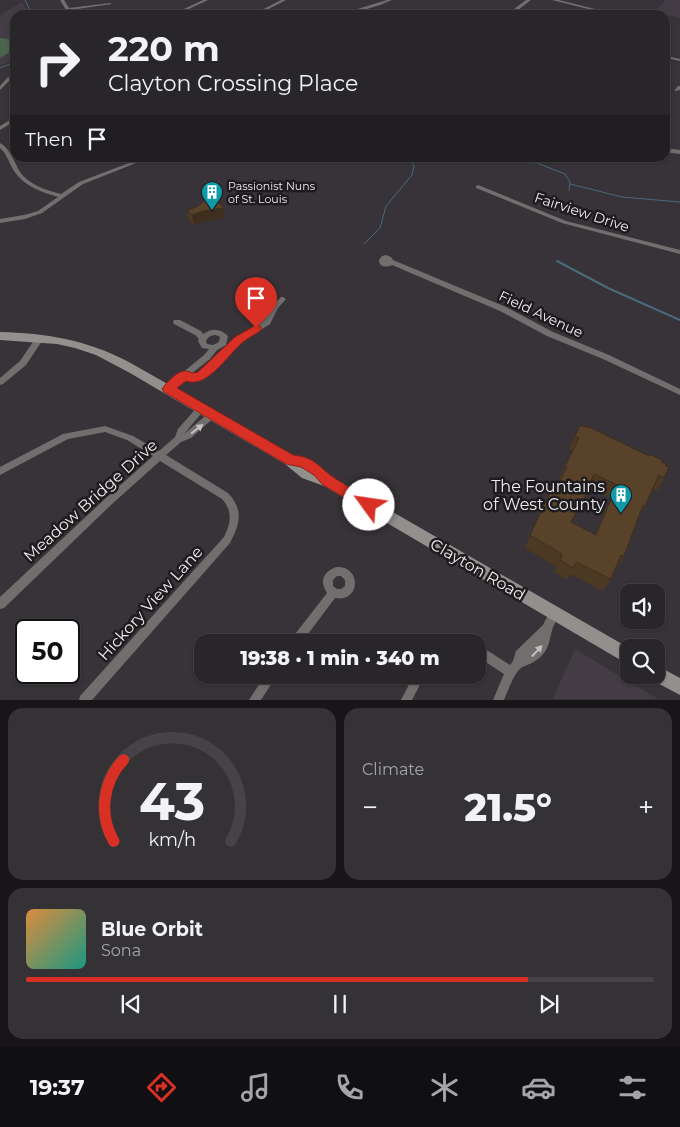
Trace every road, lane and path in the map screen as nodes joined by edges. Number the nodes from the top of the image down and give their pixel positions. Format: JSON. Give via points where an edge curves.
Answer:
{"nodes":[{"id":1,"x":62,"y":0,"type":"edge"},
{"id":2,"x":206,"y":0,"type":"edge"},
{"id":3,"x":284,"y":0,"type":"edge"},
{"id":4,"x":390,"y":0,"type":"edge"},
{"id":5,"x":529,"y":0,"type":"edge"},
{"id":6,"x":554,"y":0,"type":"edge"},
{"id":7,"x":110,"y":4,"type":"dead end"},
{"id":8,"x":67,"y":9,"type":"joint"},
{"id":9,"x":184,"y":10,"type":"edge"},
{"id":10,"x":264,"y":10,"type":"edge"},
{"id":11,"x":354,"y":10,"type":"edge"},
{"id":12,"x":515,"y":10,"type":"edge"},
{"id":13,"x":596,"y":10,"type":"edge"},
{"id":14,"x":10,"y":80,"type":"edge"},
{"id":15,"x":0,"y":89,"type":"edge"},
{"id":16,"x":0,"y":145,"type":"edge"},
{"id":17,"x":10,"y":154,"type":"edge"},
{"id":18,"x":15,"y":162,"type":"edge"},
{"id":19,"x":135,"y":162,"type":"edge"},
{"id":20,"x":478,"y":187,"type":"dead end"},
{"id":21,"x":61,"y":196,"type":"junction"},
{"id":22,"x":0,"y":221,"type":"edge"},
{"id":23,"x":680,"y":252,"type":"edge"},
{"id":24,"x":390,"y":262,"type":"dead end"},
{"id":25,"x":283,"y":299,"type":"dead end"},
{"id":26,"x":177,"y":322,"type":"dead end"},
{"id":27,"x":0,"y":336,"type":"edge"},
{"id":28,"x":40,"y":338,"type":"junction"},
{"id":29,"x":203,"y":339,"type":"junction"},
{"id":30,"x":214,"y":348,"type":"junction"},
{"id":31,"x":185,"y":375,"type":"junction"},
{"id":32,"x":0,"y":382,"type":"edge"},
{"id":33,"x":168,"y":389,"type":"junction"},
{"id":34,"x":680,"y":392,"type":"edge"},
{"id":35,"x":202,"y":408,"type":"junction"},
{"id":36,"x":213,"y":414,"type":"junction"},
{"id":37,"x":178,"y":439,"type":"junction"},
{"id":38,"x":160,"y":457,"type":"junction"},
{"id":39,"x":0,"y":471,"type":"edge"},
{"id":40,"x":333,"y":593,"type":"dead end"},
{"id":41,"x":0,"y":604,"type":"edge"},
{"id":42,"x":555,"y":613,"type":"junction"},
{"id":43,"x":302,"y":634,"type":"edge"},
{"id":44,"x":620,"y":652,"type":"edge"},
{"id":45,"x":486,"y":655,"type":"edge"},
{"id":46,"x":514,"y":668,"type":"junction"},
{"id":47,"x":665,"y":678,"type":"edge"},
{"id":48,"x":266,"y":684,"type":"edge"},
{"id":49,"x":415,"y":684,"type":"edge"},
{"id":50,"x":680,"y":687,"type":"edge"},
{"id":51,"x":84,"y":700,"type":"edge"},
{"id":52,"x":254,"y":700,"type":"edge"},
{"id":53,"x":406,"y":700,"type":"edge"},
{"id":54,"x":498,"y":700,"type":"edge"}],
"edges":[{"from":1,"to":8,"type":"street"},
{"from":2,"to":9,"type":"street"},
{"from":3,"to":10,"type":"street"},
{"from":4,"to":11,"type":"street"},
{"from":5,"to":12,"type":"street"},
{"from":6,"to":13,"type":"street"},
{"from":7,"to":8,"type":"street"},
{"from":14,"to":15,"type":"street"},
{"from":16,"to":17,"type":"street"},
{"from":18,"to":21,"type":"street","via":[[17,171],[27,182]]},
{"from":19,"to":21,"type":"street","via":[[81,182]]},
{"from":20,"to":23,"type":"street","name":"Fairview Drive","via":[[564,222]]},
{"from":21,"to":22,"type":"street","via":[[34,214]]},
{"from":24,"to":34,"type":"street","name":"Field Avenue","via":[[503,309],[550,334]]},
{"from":25,"to":31,"type":"street","via":[[270,318],[239,340],[203,375],[192,378]]},
{"from":26,"to":29,"type":"street"},
{"from":27,"to":28,"type":"main road","name":"Clayton Road"},
{"from":28,"to":32,"type":"street","via":[[23,363]]},
{"from":28,"to":33,"type":"main road","name":"Clayton Road","via":[[99,352]]},
{"from":29,"to":30,"type":"street","via":[[205,346]]},
{"from":29,"to":30,"type":"street","via":[[210,333],[222,334],[223,344]]},
{"from":30,"to":31,"type":"street"},
{"from":31,"to":33,"type":"street"},
{"from":33,"to":35,"type":"main road","name":"Clayton Road"},
{"from":35,"to":36,"type":"main road","name":"Clayton Road"},
{"from":35,"to":37,"type":"street","name":"Meadow Bridge Drive","via":[[181,431]]},
{"from":37,"to":36,"type":"street","name":"Meadow Bridge Drive","one_way":true,"via":[[188,436]]},
{"from":36,"to":42,"type":"main road","name":"Clayton Road","via":[[290,460],[297,469],[312,478],[327,481]]},
{"from":37,"to":38,"type":"street","name":"Meadow Bridge Drive"},
{"from":38,"to":39,"type":"street","via":[[118,432],[88,430],[66,436]]},
{"from":38,"to":41,"type":"street","name":"Meadow Bridge Drive"},
{"from":38,"to":51,"type":"street","name":"Hickory View Lane","via":[[232,502],[234,523],[227,540]]},
{"from":40,"to":43,"type":"street"},
{"from":42,"to":44,"type":"main road","name":"Clayton Road"},
{"from":42,"to":46,"type":"street","via":[[540,650]]},
{"from":45,"to":46,"type":"street"},
{"from":46,"to":54,"type":"street"},
{"from":47,"to":50,"type":"main road"},
{"from":48,"to":52,"type":"street"},
{"from":49,"to":53,"type":"street"}]}
